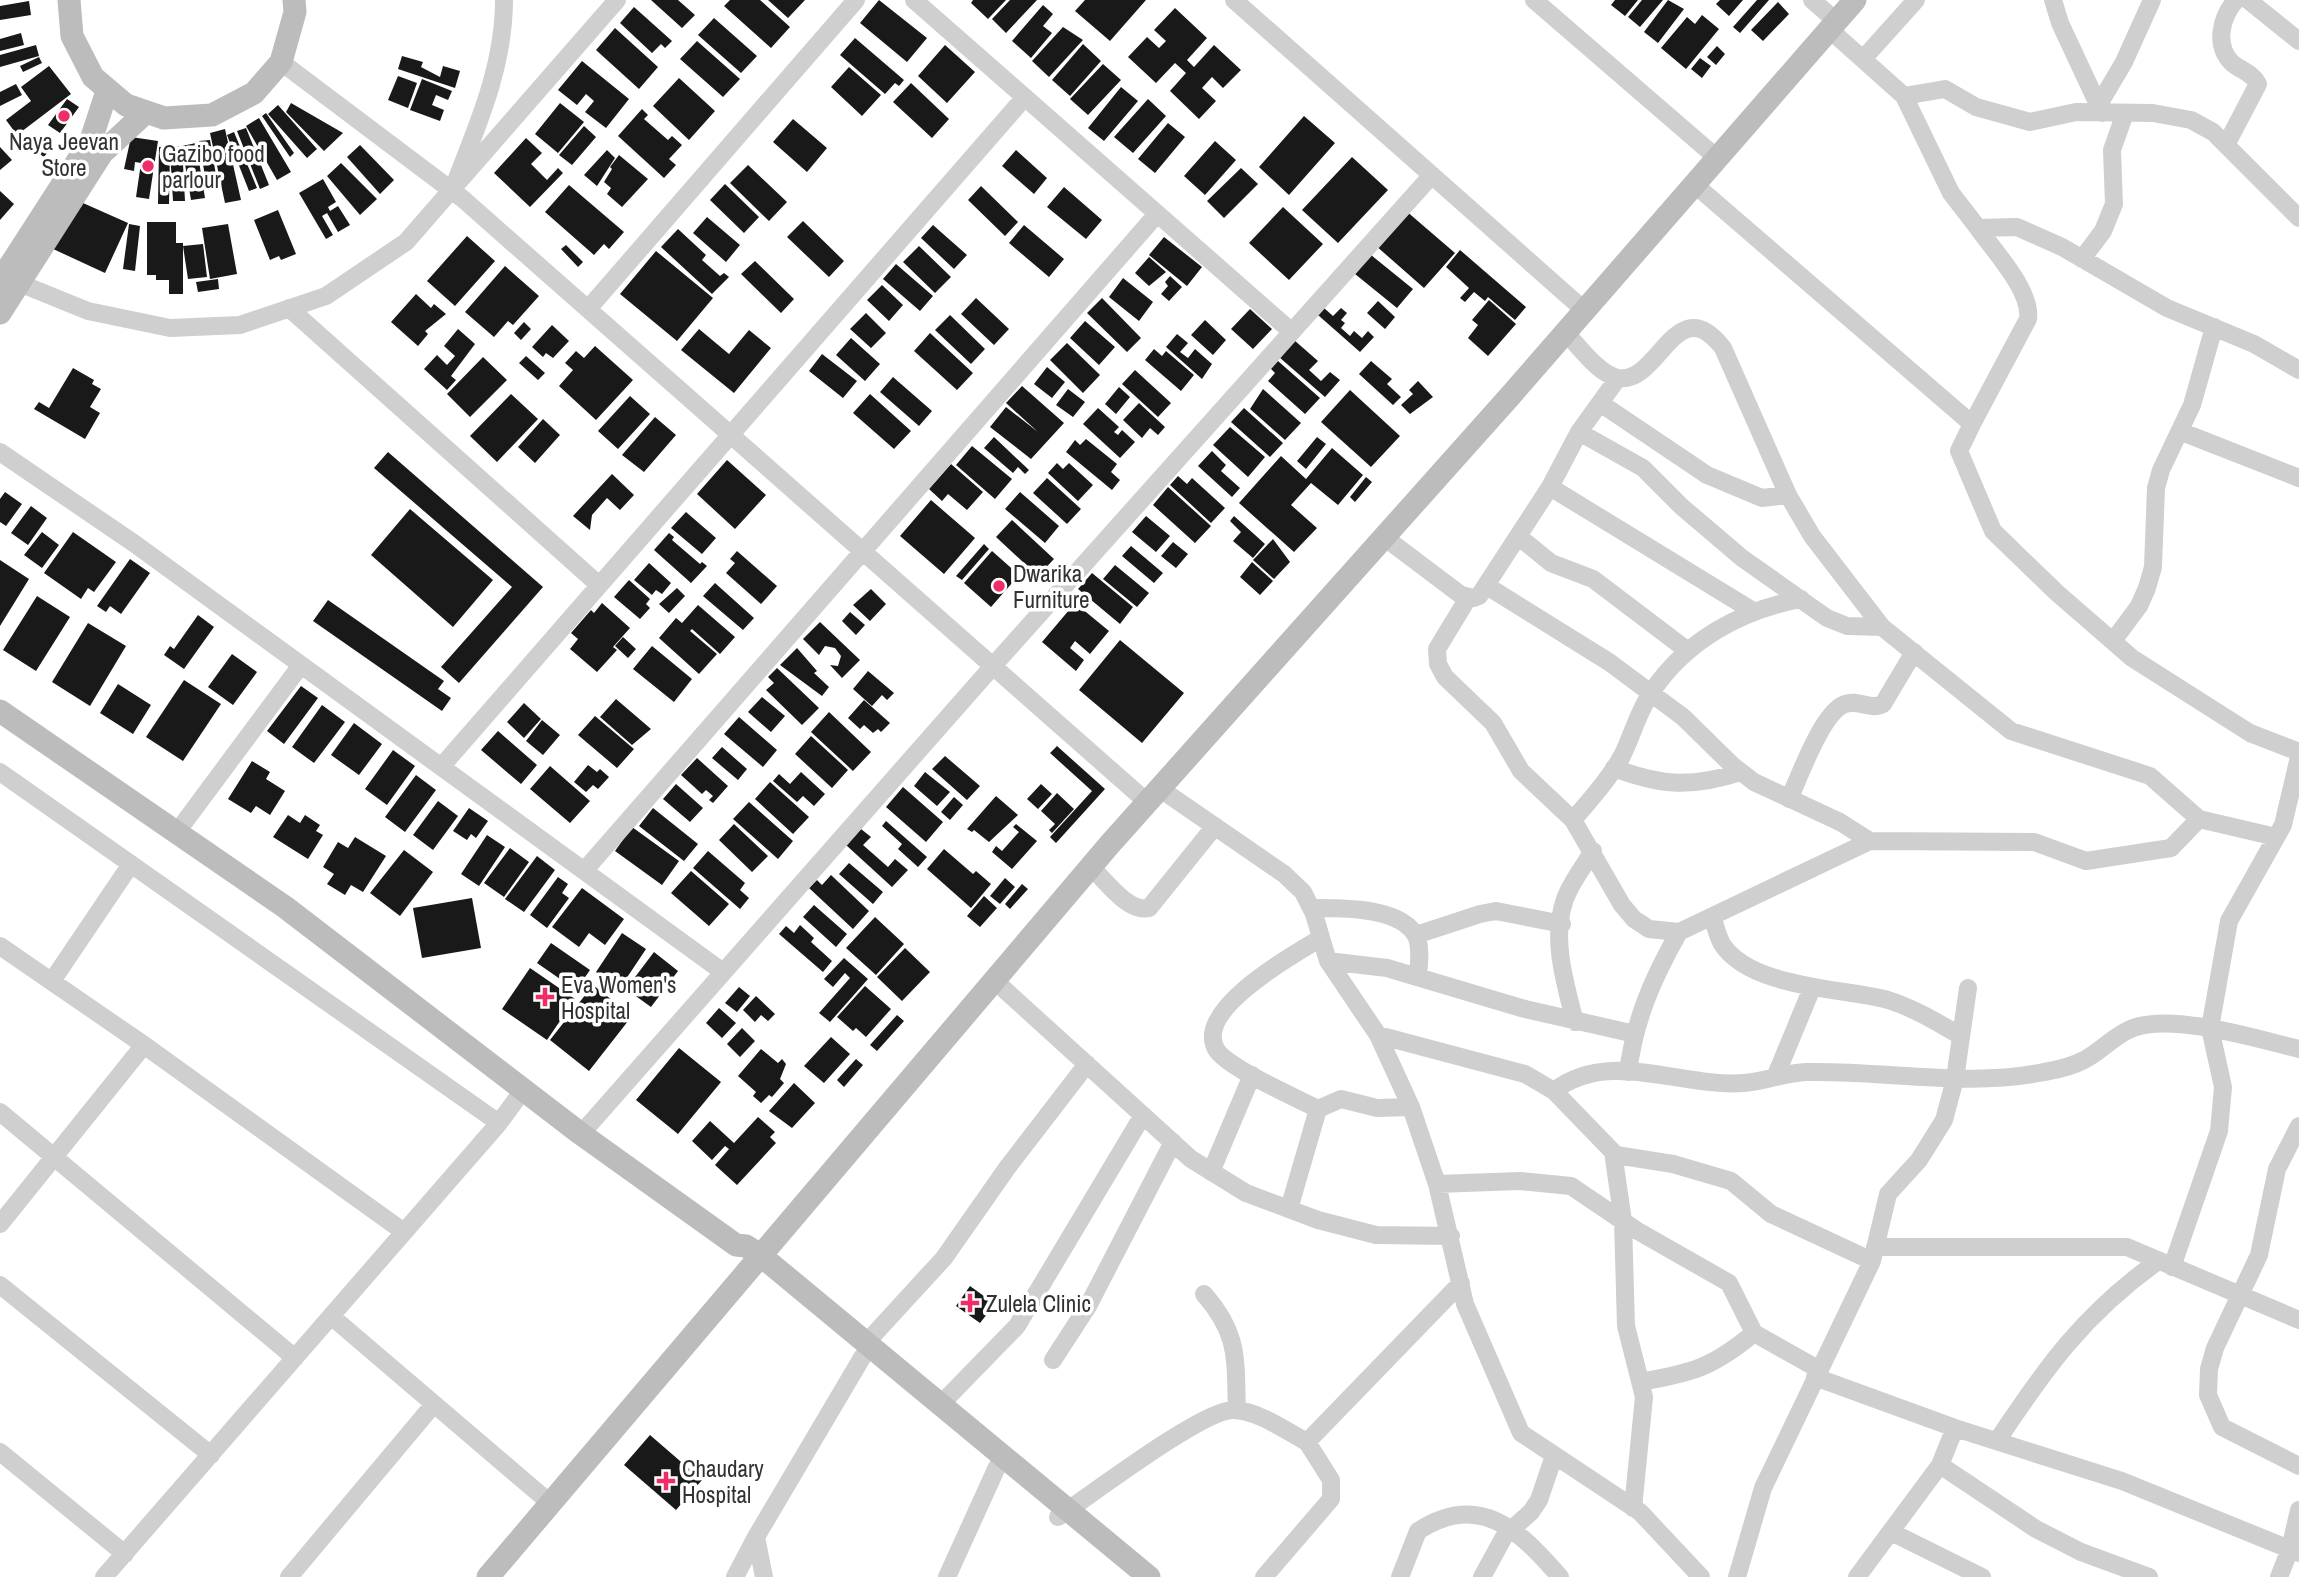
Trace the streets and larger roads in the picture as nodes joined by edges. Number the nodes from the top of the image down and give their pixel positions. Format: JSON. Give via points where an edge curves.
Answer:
{"nodes":[{"id":1,"x":69,"y":0,"type":"edge"},
{"id":2,"x":294,"y":0,"type":"edge"},
{"id":3,"x":504,"y":0,"type":"edge"},
{"id":4,"x":617,"y":0,"type":"edge"},
{"id":5,"x":856,"y":0,"type":"edge"},
{"id":6,"x":915,"y":0,"type":"edge"},
{"id":7,"x":1234,"y":0,"type":"edge"},
{"id":8,"x":1534,"y":0,"type":"edge"},
{"id":9,"x":1812,"y":0,"type":"edge"},
{"id":10,"x":1855,"y":0,"type":"edge"},
{"id":11,"x":1916,"y":0,"type":"edge"},
{"id":12,"x":2053,"y":0,"type":"edge"},
{"id":13,"x":2152,"y":0,"type":"edge"},
{"id":14,"x":2236,"y":0,"type":"edge"},
{"id":15,"x":2248,"y":0,"type":"edge"},
{"id":16,"x":1833,"y":25,"type":"junction"},
{"id":17,"x":2299,"y":41,"type":"edge"},
{"id":18,"x":1863,"y":59,"type":"junction"},
{"id":19,"x":281,"y":62,"type":"junction"},
{"id":20,"x":107,"y":91,"type":"junction"},
{"id":21,"x":1904,"y":96,"type":"junction"},
{"id":22,"x":1025,"y":97,"type":"junction"},
{"id":23,"x":2100,"y":110,"type":"junction"},
{"id":24,"x":145,"y":113,"type":"junction"},
{"id":25,"x":2125,"y":113,"type":"junction"},
{"id":26,"x":2227,"y":145,"type":"junction"},
{"id":27,"x":1717,"y":158,"type":"junction"},
{"id":28,"x":1433,"y":175,"type":"junction"},
{"id":29,"x":1694,"y":184,"type":"junction"},
{"id":30,"x":452,"y":191,"type":"junction"},
{"id":31,"x":1157,"y":214,"type":"junction"},
{"id":32,"x":2299,"y":218,"type":"edge"},
{"id":33,"x":1978,"y":228,"type":"junction"},
{"id":34,"x":2082,"y":258,"type":"junction"},
{"id":35,"x":6,"y":277,"type":"edge"},
{"id":36,"x":289,"y":308,"type":"junction"},
{"id":37,"x":588,"y":309,"type":"junction"},
{"id":38,"x":1584,"y":310,"type":"junction"},
{"id":39,"x":0,"y":313,"type":"edge"},
{"id":40,"x":2214,"y":327,"type":"junction"},
{"id":41,"x":1292,"y":332,"type":"junction"},
{"id":42,"x":1565,"y":332,"type":"junction"},
{"id":43,"x":2299,"y":370,"type":"edge"},
{"id":44,"x":1618,"y":378,"type":"junction"},
{"id":45,"x":1600,"y":403,"type":"junction"},
{"id":46,"x":1972,"y":424,"type":"junction"},
{"id":47,"x":1579,"y":432,"type":"junction"},
{"id":48,"x":2182,"y":432,"type":"junction"},
{"id":49,"x":730,"y":435,"type":"junction"},
{"id":50,"x":0,"y":452,"type":"edge"},
{"id":51,"x":2299,"y":478,"type":"edge"},
{"id":52,"x":1550,"y":487,"type":"junction"},
{"id":53,"x":1788,"y":495,"type":"junction"},
{"id":54,"x":1518,"y":536,"type":"junction"},
{"id":55,"x":1384,"y":537,"type":"junction"},
{"id":56,"x":863,"y":552,"type":"junction"},
{"id":57,"x":599,"y":585,"type":"junction"},
{"id":58,"x":1487,"y":586,"type":"junction"},
{"id":59,"x":1468,"y":598,"type":"junction"},
{"id":60,"x":1801,"y":599,"type":"junction"},
{"id":61,"x":1752,"y":611,"type":"junction"},
{"id":62,"x":1882,"y":626,"type":"junction"},
{"id":63,"x":2113,"y":641,"type":"junction"},
{"id":64,"x":1688,"y":651,"type":"junction"},
{"id":65,"x":1913,"y":652,"type":"junction"},
{"id":66,"x":301,"y":664,"type":"junction"},
{"id":67,"x":993,"y":666,"type":"junction"},
{"id":68,"x":1650,"y":693,"type":"junction"},
{"id":69,"x":0,"y":711,"type":"edge"},
{"id":70,"x":2299,"y":755,"type":"edge"},
{"id":71,"x":441,"y":767,"type":"junction"},
{"id":72,"x":1614,"y":768,"type":"junction"},
{"id":73,"x":0,"y":772,"type":"edge"},
{"id":74,"x":1741,"y":772,"type":"junction"},
{"id":75,"x":1153,"y":795,"type":"junction"},
{"id":76,"x":1789,"y":799,"type":"junction"},
{"id":77,"x":2199,"y":819,"type":"junction"},
{"id":78,"x":1573,"y":820,"type":"junction"},
{"id":79,"x":1215,"y":826,"type":"junction"},
{"id":80,"x":2286,"y":830,"type":"edge"},
{"id":81,"x":177,"y":832,"type":"junction"},
{"id":82,"x":1870,"y":841,"type":"junction"},
{"id":83,"x":1593,"y":851,"type":"junction"},
{"id":84,"x":131,"y":864,"type":"junction"},
{"id":85,"x":1091,"y":867,"type":"junction"},
{"id":86,"x":584,"y":871,"type":"junction"},
{"id":87,"x":1311,"y":908,"type":"junction"},
{"id":88,"x":1713,"y":918,"type":"junction"},
{"id":89,"x":1562,"y":924,"type":"junction"},
{"id":90,"x":1679,"y":932,"type":"junction"},
{"id":91,"x":1416,"y":935,"type":"junction"},
{"id":92,"x":1321,"y":938,"type":"junction"},
{"id":93,"x":0,"y":946,"type":"edge"},
{"id":94,"x":1328,"y":961,"type":"junction"},
{"id":95,"x":723,"y":972,"type":"junction"},
{"id":96,"x":1418,"y":976,"type":"junction"},
{"id":97,"x":52,"y":981,"type":"junction"},
{"id":98,"x":995,"y":981,"type":"junction"},
{"id":99,"x":1812,"y":988,"type":"junction"},
{"id":100,"x":1968,"y":988,"type":"dead end"},
{"id":101,"x":1574,"y":1022,"type":"junction"},
{"id":102,"x":2210,"y":1028,"type":"junction"},
{"id":103,"x":1635,"y":1034,"type":"junction"},
{"id":104,"x":1378,"y":1035,"type":"junction"},
{"id":105,"x":1961,"y":1036,"type":"junction"},
{"id":106,"x":144,"y":1045,"type":"junction"},
{"id":107,"x":2299,"y":1049,"type":"edge"},
{"id":108,"x":1087,"y":1064,"type":"junction"},
{"id":109,"x":1628,"y":1072,"type":"junction"},
{"id":110,"x":1252,"y":1074,"type":"junction"},
{"id":111,"x":1776,"y":1075,"type":"junction"},
{"id":112,"x":1955,"y":1079,"type":"junction"},
{"id":113,"x":524,"y":1089,"type":"junction"},
{"id":114,"x":1554,"y":1091,"type":"junction"},
{"id":115,"x":1411,"y":1107,"type":"junction"},
{"id":116,"x":1318,"y":1109,"type":"junction"},
{"id":117,"x":0,"y":1112,"type":"edge"},
{"id":118,"x":1143,"y":1115,"type":"junction"},
{"id":119,"x":499,"y":1123,"type":"junction"},
{"id":120,"x":2299,"y":1126,"type":"edge"},
{"id":121,"x":581,"y":1133,"type":"junction"},
{"id":122,"x":1173,"y":1142,"type":"junction"},
{"id":123,"x":1613,"y":1152,"type":"junction"},
{"id":124,"x":55,"y":1155,"type":"junction"},
{"id":125,"x":1211,"y":1172,"type":"junction"},
{"id":126,"x":1437,"y":1184,"type":"junction"},
{"id":127,"x":1289,"y":1209,"type":"junction"},
{"id":128,"x":1623,"y":1221,"type":"junction"},
{"id":129,"x":0,"y":1224,"type":"edge"},
{"id":130,"x":404,"y":1232,"type":"junction"},
{"id":131,"x":1451,"y":1236,"type":"junction"},
{"id":132,"x":1874,"y":1254,"type":"junction"},
{"id":133,"x":756,"y":1259,"type":"junction"},
{"id":134,"x":2165,"y":1264,"type":"junction"},
{"id":135,"x":1461,"y":1283,"type":"junction"},
{"id":136,"x":0,"y":1285,"type":"edge"},
{"id":137,"x":1204,"y":1294,"type":"dead end"},
{"id":138,"x":2241,"y":1295,"type":"junction"},
{"id":139,"x":331,"y":1316,"type":"junction"},
{"id":140,"x":2299,"y":1320,"type":"edge"},
{"id":141,"x":1754,"y":1333,"type":"junction"},
{"id":142,"x":864,"y":1349,"type":"junction"},
{"id":143,"x":295,"y":1358,"type":"junction"},
{"id":144,"x":1053,"y":1360,"type":"dead end"},
{"id":145,"x":1817,"y":1373,"type":"junction"},
{"id":146,"x":1640,"y":1382,"type":"junction"},
{"id":147,"x":434,"y":1404,"type":"junction"},
{"id":148,"x":940,"y":1404,"type":"junction"},
{"id":149,"x":1237,"y":1410,"type":"junction"},
{"id":150,"x":1955,"y":1428,"type":"junction"},
{"id":151,"x":1997,"y":1441,"type":"junction"},
{"id":152,"x":1307,"y":1442,"type":"junction"},
{"id":153,"x":0,"y":1452,"type":"edge"},
{"id":154,"x":211,"y":1455,"type":"junction"},
{"id":155,"x":1554,"y":1456,"type":"junction"},
{"id":156,"x":1940,"y":1465,"type":"junction"},
{"id":157,"x":2299,"y":1466,"type":"edge"},
{"id":158,"x":997,"y":1467,"type":"junction"},
{"id":159,"x":550,"y":1503,"type":"junction"},
{"id":160,"x":1633,"y":1508,"type":"junction"},
{"id":161,"x":2299,"y":1510,"type":"edge"},
{"id":162,"x":1063,"y":1514,"type":"junction"},
{"id":163,"x":1511,"y":1528,"type":"junction"},
{"id":164,"x":1891,"y":1532,"type":"junction"},
{"id":165,"x":756,"y":1537,"type":"junction"},
{"id":166,"x":2295,"y":1551,"type":"edge"},
{"id":167,"x":125,"y":1554,"type":"junction"},
{"id":168,"x":1273,"y":1575,"type":"edge"},
{"id":169,"x":104,"y":1577,"type":"edge"},
{"id":170,"x":289,"y":1577,"type":"edge"},
{"id":171,"x":488,"y":1577,"type":"edge"},
{"id":172,"x":735,"y":1577,"type":"edge"},
{"id":173,"x":764,"y":1577,"type":"edge"},
{"id":174,"x":947,"y":1577,"type":"edge"},
{"id":175,"x":1130,"y":1577,"type":"edge"},
{"id":176,"x":1149,"y":1577,"type":"edge"},
{"id":177,"x":1400,"y":1577,"type":"edge"},
{"id":178,"x":1482,"y":1577,"type":"edge"},
{"id":179,"x":1560,"y":1577,"type":"edge"},
{"id":180,"x":1701,"y":1577,"type":"edge"},
{"id":181,"x":1737,"y":1577,"type":"edge"},
{"id":182,"x":1857,"y":1577,"type":"edge"},
{"id":183,"x":1982,"y":1577,"type":"edge"},
{"id":184,"x":2149,"y":1577,"type":"edge"},
{"id":185,"x":2279,"y":1577,"type":"edge"}],
"edges":[{"from":1,"to":20,"type":"street","via":[[72,36],[93,77]]},
{"from":2,"to":19,"type":"street"},
{"from":3,"to":30,"type":"street","via":[[504,28],[494,76]]},
{"from":4,"to":30,"type":"street"},
{"from":5,"to":37,"type":"street"},
{"from":6,"to":22,"type":"street"},
{"from":7,"to":28,"type":"street"},
{"from":8,"to":27,"type":"street"},
{"from":9,"to":16,"type":"street"},
{"from":10,"to":16,"type":"street"},
{"from":11,"to":18,"type":"street"},
{"from":12,"to":23,"type":"street"},
{"from":13,"to":23,"type":"street"},
{"from":14,"to":26,"type":"street","via":[[2222,26],[2223,51],[2258,84]]},
{"from":15,"to":17,"type":"street"},
{"from":16,"to":18,"type":"street"},
{"from":16,"to":27,"type":"street"},
{"from":18,"to":21,"type":"street"},
{"from":19,"to":24,"type":"street","via":[[254,93],[212,115],[164,118]]},
{"from":19,"to":30,"type":"street"},
{"from":20,"to":24,"type":"street"},
{"from":20,"to":35,"type":"street","via":[[91,140]]},
{"from":21,"to":23,"type":"street","via":[[1945,89],[1976,107],[2030,122]]},
{"from":21,"to":33,"type":"street","via":[[1951,193]]},
{"from":22,"to":31,"type":"street"},
{"from":22,"to":49,"type":"street"},
{"from":23,"to":25,"type":"street"},
{"from":24,"to":35,"type":"street","via":[[102,153]]},
{"from":25,"to":26,"type":"street","via":[[2191,120]]},
{"from":25,"to":34,"type":"street","via":[[2112,150],[2114,204],[2103,231]]},
{"from":26,"to":32,"type":"street"},
{"from":27,"to":29,"type":"street"},
{"from":28,"to":38,"type":"street"},
{"from":28,"to":41,"type":"street"},
{"from":29,"to":38,"type":"street"},
{"from":29,"to":46,"type":"street"},
{"from":30,"to":36,"type":"street","via":[[406,242],[326,296]]},
{"from":30,"to":37,"type":"street"},
{"from":31,"to":41,"type":"street"},
{"from":31,"to":56,"type":"street"},
{"from":33,"to":34,"type":"street","via":[[2017,227]]},
{"from":33,"to":46,"type":"street","via":[[2023,291],[2029,308],[2028,319]]},
{"from":34,"to":40,"type":"street","via":[[2167,308]]},
{"from":35,"to":36,"type":"street","via":[[88,311],[170,328],[240,325]]},
{"from":35,"to":39,"type":"street"},
{"from":36,"to":57,"type":"street"},
{"from":37,"to":49,"type":"street"},
{"from":38,"to":42,"type":"street"},
{"from":40,"to":43,"type":"street"},
{"from":40,"to":48,"type":"street"},
{"from":41,"to":67,"type":"street"},
{"from":42,"to":44,"type":"street","via":[[1605,373]]},
{"from":42,"to":55,"type":"street"},
{"from":44,"to":45,"type":"street"},
{"from":44,"to":53,"type":"street","via":[[1637,373],[1680,331],[1701,329],[1714,336]]},
{"from":45,"to":47,"type":"street"},
{"from":45,"to":53,"type":"street","via":[[1707,475],[1762,498]]},
{"from":46,"to":63,"type":"street","via":[[1959,452],[1993,531]]},
{"from":47,"to":52,"type":"street"},
{"from":47,"to":60,"type":"street","via":[[1643,468],[1712,533]]},
{"from":48,"to":51,"type":"street"},
{"from":48,"to":63,"type":"street","via":[[2167,456],[2157,488],[2153,567],[2147,588]]},
{"from":49,"to":56,"type":"street"},
{"from":49,"to":57,"type":"street"},
{"from":50,"to":66,"type":"street"},
{"from":52,"to":54,"type":"street"},
{"from":52,"to":61,"type":"street"},
{"from":53,"to":62,"type":"street","via":[[1812,536]]},
{"from":54,"to":58,"type":"street"},
{"from":54,"to":64,"type":"street","via":[[1550,563],[1593,579]]},
{"from":55,"to":59,"type":"street"},
{"from":55,"to":75,"type":"street"},
{"from":56,"to":67,"type":"street"},
{"from":56,"to":86,"type":"street"},
{"from":57,"to":71,"type":"street"},
{"from":58,"to":59,"type":"street","via":[[1479,596]]},
{"from":58,"to":68,"type":"street"},
{"from":59,"to":78,"type":"street","via":[[1437,649],[1444,677],[1493,723],[1521,771]]},
{"from":60,"to":61,"type":"street"},
{"from":60,"to":62,"type":"street","via":[[1847,626]]},
{"from":61,"to":64,"type":"street"},
{"from":62,"to":65,"type":"street"},
{"from":63,"to":70,"type":"street","via":[[2132,658],[2250,733]]},
{"from":64,"to":68,"type":"street"},
{"from":65,"to":76,"type":"street","via":[[1883,704],[1874,707],[1850,702],[1836,710],[1820,732]]},
{"from":65,"to":77,"type":"street","via":[[2011,731],[2150,776]]},
{"from":66,"to":71,"type":"street"},
{"from":66,"to":81,"type":"street"},
{"from":67,"to":75,"type":"street"},
{"from":67,"to":95,"type":"street"},
{"from":68,"to":72,"type":"street"},
{"from":68,"to":74,"type":"street","via":[[1683,717]]},
{"from":69,"to":81,"type":"street"},
{"from":70,"to":80,"type":"street"},
{"from":71,"to":86,"type":"street"},
{"from":72,"to":74,"type":"street","via":[[1666,784],[1713,781]]},
{"from":72,"to":78,"type":"street"},
{"from":73,"to":84,"type":"street"},
{"from":74,"to":76,"type":"street"},
{"from":75,"to":79,"type":"street"},
{"from":75,"to":85,"type":"street"},
{"from":76,"to":82,"type":"street"},
{"from":77,"to":80,"type":"street"},
{"from":77,"to":82,"type":"street","via":[[2171,848],[2086,861],[2034,842]]},
{"from":78,"to":83,"type":"street"},
{"from":79,"to":85,"type":"street","via":[[1149,908],[1131,905]]},
{"from":79,"to":87,"type":"street","via":[[1284,874],[1303,892]]},
{"from":80,"to":102,"type":"street","via":[[2229,920]]},
{"from":81,"to":113,"type":"street","via":[[285,907]]},
{"from":82,"to":88,"type":"street"},
{"from":83,"to":89,"type":"street","via":[[1565,899]]},
{"from":83,"to":90,"type":"street","via":[[1634,919],[1650,929]]},
{"from":84,"to":97,"type":"street"},
{"from":84,"to":119,"type":"street"},
{"from":85,"to":98,"type":"street"},
{"from":86,"to":95,"type":"street"},
{"from":87,"to":91,"type":"street","via":[[1364,909],[1404,924]]},
{"from":87,"to":92,"type":"street"},
{"from":88,"to":90,"type":"street"},
{"from":88,"to":99,"type":"street","via":[[1722,944],[1740,961]]},
{"from":89,"to":91,"type":"street","via":[[1496,911]]},
{"from":89,"to":101,"type":"street","via":[[1561,968]]},
{"from":90,"to":103,"type":"street","via":[[1650,982]]},
{"from":91,"to":96,"type":"street"},
{"from":92,"to":94,"type":"street"},
{"from":92,"to":110,"type":"street","via":[[1238,993],[1219,1022],[1216,1049]]},
{"from":93,"to":97,"type":"street"},
{"from":94,"to":96,"type":"street"},
{"from":94,"to":104,"type":"street"},
{"from":95,"to":121,"type":"street"},
{"from":96,"to":101,"type":"street"},
{"from":97,"to":106,"type":"street"},
{"from":98,"to":108,"type":"street"},
{"from":98,"to":133,"type":"street"},
{"from":99,"to":105,"type":"street","via":[[1891,1001]]},
{"from":99,"to":111,"type":"street"},
{"from":100,"to":105,"type":"street"},
{"from":101,"to":103,"type":"street"},
{"from":102,"to":107,"type":"street"},
{"from":102,"to":112,"type":"street","via":[[2155,1023],[2134,1027],[2085,1060],[2043,1073]]},
{"from":102,"to":134,"type":"street","via":[[2222,1087],[2222,1112]]},
{"from":103,"to":109,"type":"street"},
{"from":104,"to":114,"type":"street","via":[[1525,1073]]},
{"from":104,"to":115,"type":"street"},
{"from":105,"to":112,"type":"street"},
{"from":106,"to":124,"type":"street"},
{"from":106,"to":130,"type":"street"},
{"from":108,"to":118,"type":"street"},
{"from":108,"to":142,"type":"street","via":[[944,1258]]},
{"from":109,"to":111,"type":"street","via":[[1745,1083]]},
{"from":109,"to":114,"type":"street","via":[[1584,1074]]},
{"from":110,"to":116,"type":"street"},
{"from":110,"to":125,"type":"street"},
{"from":111,"to":112,"type":"street","via":[[1807,1072]]},
{"from":112,"to":132,"type":"street","via":[[1944,1120],[1919,1160],[1888,1194]]},
{"from":113,"to":119,"type":"street"},
{"from":113,"to":121,"type":"street"},
{"from":114,"to":123,"type":"street"},
{"from":115,"to":116,"type":"street","via":[[1377,1108],[1340,1099]]},
{"from":115,"to":126,"type":"street"},
{"from":116,"to":127,"type":"street"},
{"from":117,"to":124,"type":"street"},
{"from":118,"to":122,"type":"street"},
{"from":118,"to":148,"type":"street","via":[[1017,1326]]},
{"from":119,"to":130,"type":"street"},
{"from":120,"to":138,"type":"street","via":[[2277,1169],[2265,1235]]},
{"from":121,"to":133,"type":"street","via":[[736,1245],[746,1246]]},
{"from":122,"to":125,"type":"street"},
{"from":122,"to":144,"type":"street","via":[[1088,1306]]},
{"from":123,"to":128,"type":"street"},
{"from":123,"to":132,"type":"street","via":[[1731,1181],[1771,1214]]},
{"from":124,"to":129,"type":"street"},
{"from":124,"to":143,"type":"street"},
{"from":125,"to":127,"type":"street","via":[[1245,1193]]},
{"from":126,"to":128,"type":"street","via":[[1520,1181],[1572,1186]]},
{"from":126,"to":131,"type":"street"},
{"from":127,"to":131,"type":"street","via":[[1376,1234]]},
{"from":128,"to":141,"type":"street","via":[[1729,1283]]},
{"from":128,"to":146,"type":"street","via":[[1626,1326]]},
{"from":130,"to":139,"type":"street"},
{"from":131,"to":135,"type":"street"},
{"from":132,"to":134,"type":"street","via":[[2127,1247]]},
{"from":132,"to":145,"type":"street"},
{"from":133,"to":142,"type":"street"},
{"from":133,"to":159,"type":"street"},
{"from":134,"to":138,"type":"street"},
{"from":134,"to":151,"type":"street","via":[[2110,1297],[2085,1321],[2047,1366]]},
{"from":135,"to":152,"type":"street"},
{"from":135,"to":155,"type":"street","via":[[1465,1304],[1521,1433]]},
{"from":136,"to":154,"type":"street"},
{"from":137,"to":149,"type":"street","via":[[1223,1316],[1232,1339]]},
{"from":138,"to":140,"type":"street"},
{"from":138,"to":157,"type":"street","via":[[2209,1369],[2208,1395],[2213,1410],[2222,1427]]},
{"from":139,"to":143,"type":"street"},
{"from":139,"to":147,"type":"street"},
{"from":141,"to":145,"type":"street"},
{"from":141,"to":146,"type":"street","via":[[1703,1368]]},
{"from":142,"to":148,"type":"street"},
{"from":142,"to":158,"type":"street"},
{"from":142,"to":165,"type":"street"},
{"from":143,"to":154,"type":"street"},
{"from":145,"to":150,"type":"street"},
{"from":145,"to":181,"type":"street","via":[[1763,1488]]},
{"from":146,"to":160,"type":"street","via":[[1644,1397]]},
{"from":147,"to":159,"type":"street"},
{"from":147,"to":170,"type":"street"},
{"from":148,"to":162,"type":"street"},
{"from":149,"to":152,"type":"street"},
{"from":149,"to":162,"type":"street","via":[[1222,1412],[1186,1430]]},
{"from":150,"to":151,"type":"street"},
{"from":150,"to":156,"type":"street"},
{"from":151,"to":166,"type":"street","via":[[2122,1481]]},
{"from":152,"to":168,"type":"street","via":[[1331,1480],[1331,1499]]},
{"from":153,"to":167,"type":"street"},
{"from":154,"to":167,"type":"street"},
{"from":155,"to":160,"type":"street"},
{"from":155,"to":163,"type":"street","via":[[1539,1500]]},
{"from":156,"to":164,"type":"street"},
{"from":156,"to":184,"type":"street","via":[[2036,1529],[2081,1552]]},
{"from":158,"to":162,"type":"street"},
{"from":158,"to":174,"type":"street"},
{"from":159,"to":171,"type":"street"},
{"from":160,"to":180,"type":"street"},
{"from":161,"to":166,"type":"street"},
{"from":162,"to":175,"type":"street"},
{"from":162,"to":176,"type":"street"},
{"from":163,"to":177,"type":"street","via":[[1493,1518],[1450,1514],[1418,1531]]},
{"from":163,"to":178,"type":"street"},
{"from":163,"to":179,"type":"street"},
{"from":164,"to":182,"type":"street"},
{"from":164,"to":183,"type":"street"},
{"from":165,"to":172,"type":"street"},
{"from":165,"to":173,"type":"street"},
{"from":166,"to":185,"type":"street"},
{"from":167,"to":169,"type":"street"}]}
